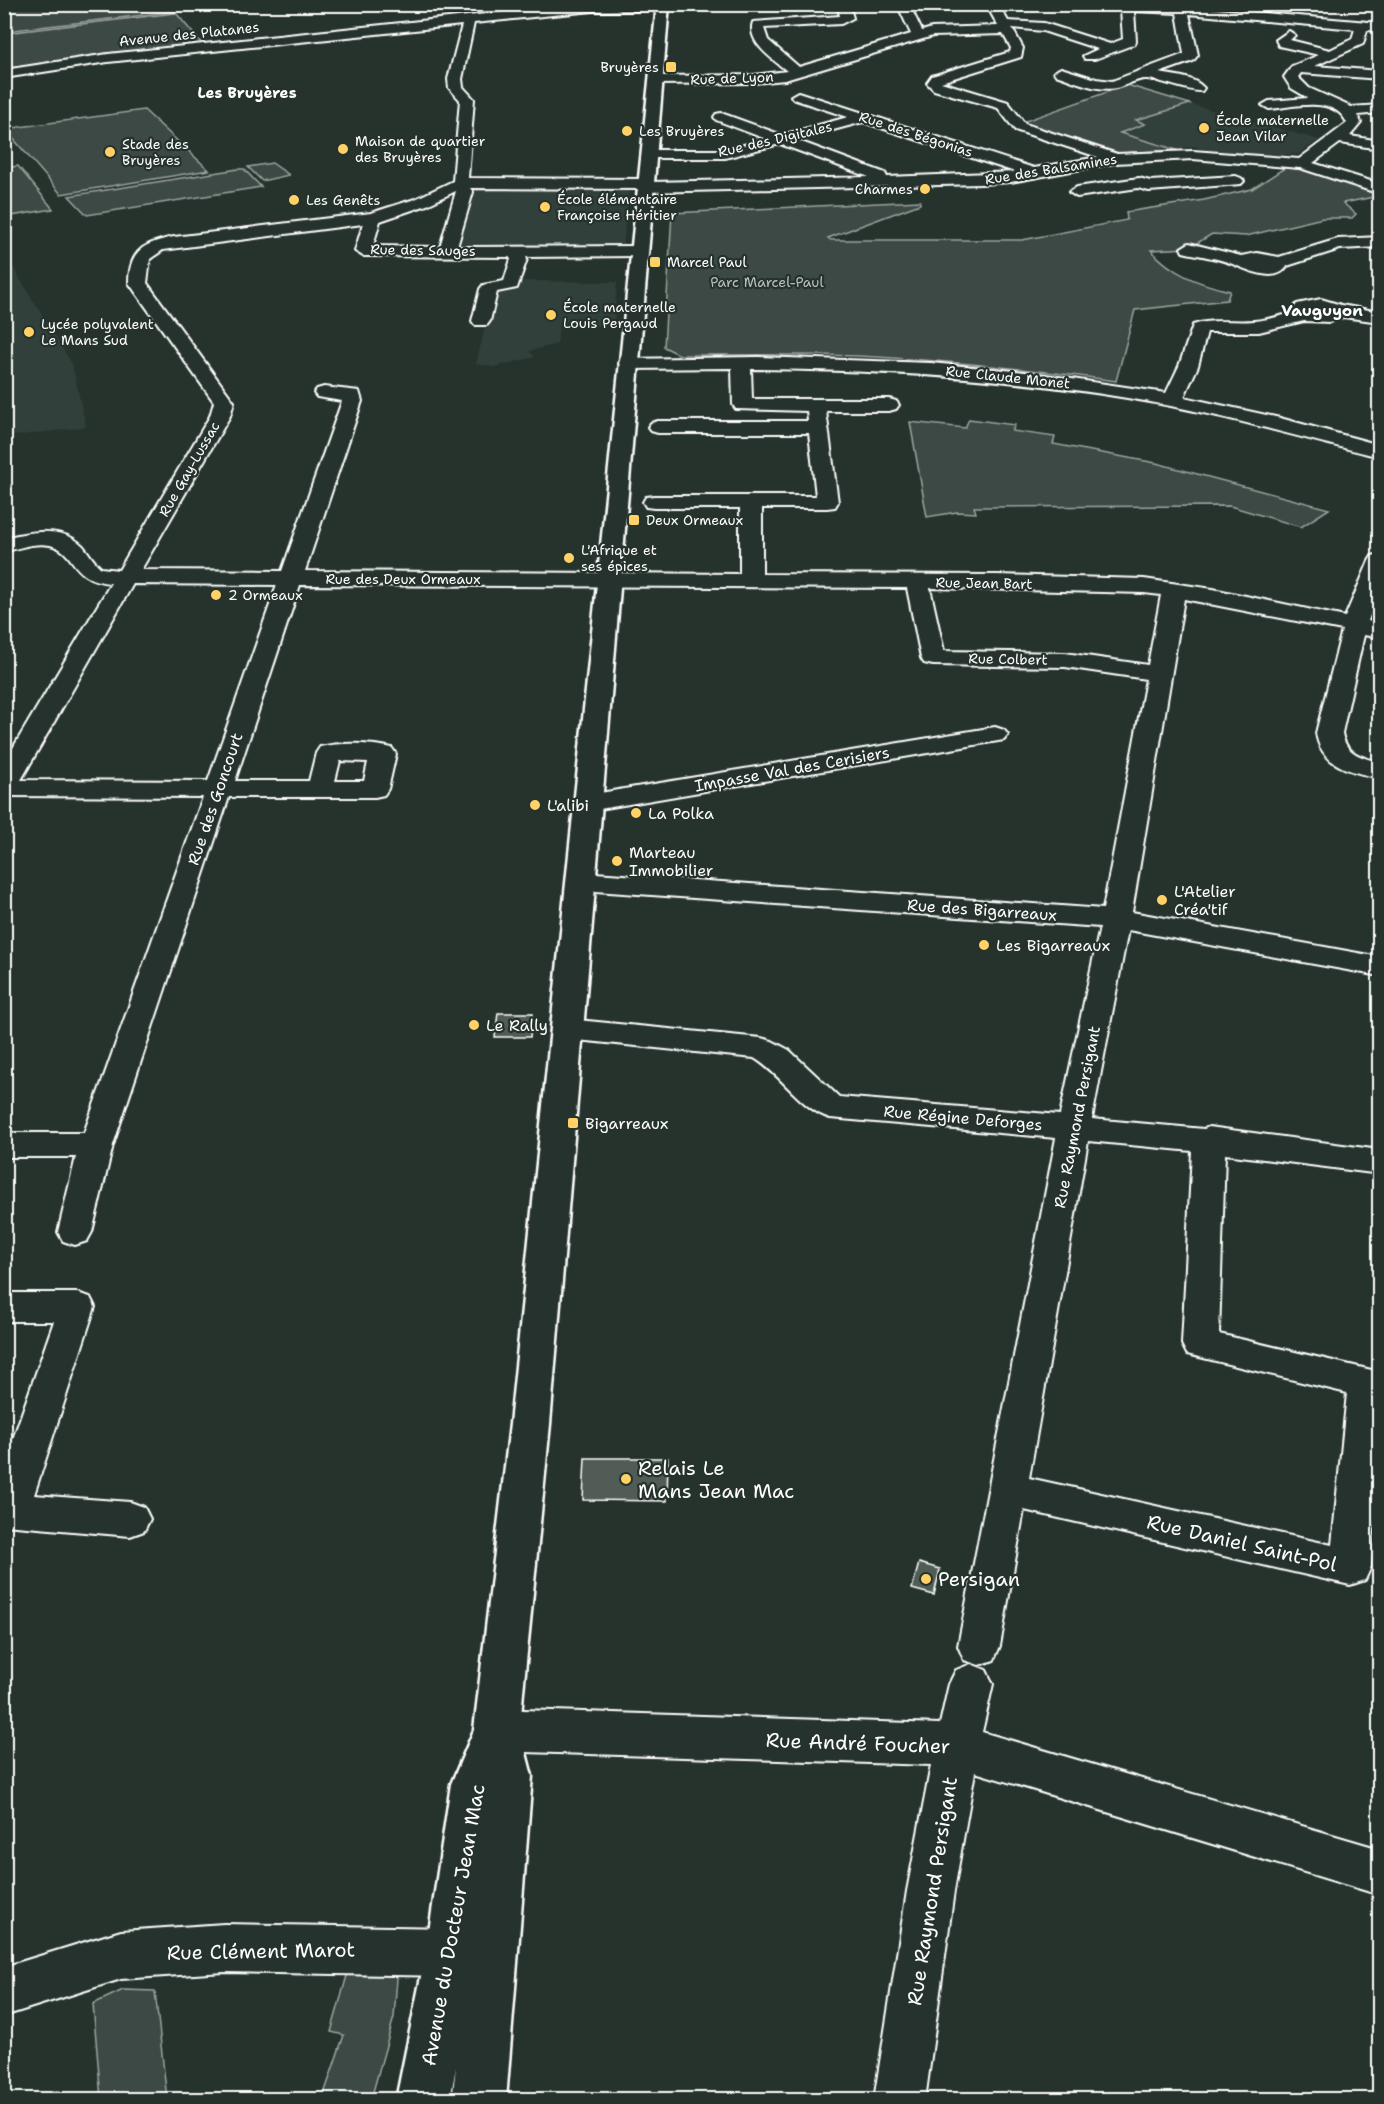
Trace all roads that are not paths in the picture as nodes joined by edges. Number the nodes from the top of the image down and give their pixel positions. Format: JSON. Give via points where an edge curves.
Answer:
{"nodes":[{"id":1,"x":498,"y":4,"type":"edge"},
{"id":2,"x":786,"y":4,"type":"edge"},
{"id":3,"x":843,"y":4,"type":"edge"},
{"id":4,"x":903,"y":4,"type":"edge"},
{"id":5,"x":992,"y":4,"type":"edge"},
{"id":6,"x":1078,"y":4,"type":"edge"},
{"id":7,"x":663,"y":5,"type":"edge"},
{"id":8,"x":1127,"y":5,"type":"edge"},
{"id":9,"x":1224,"y":9,"type":"edge"},
{"id":10,"x":1182,"y":10,"type":"junction"},
{"id":11,"x":513,"y":15,"type":"junction"},
{"id":12,"x":469,"y":20,"type":"junction"},
{"id":13,"x":1362,"y":26,"type":"junction"},
{"id":14,"x":1005,"y":27,"type":"junction"},
{"id":15,"x":1380,"y":27,"type":"edge"},
{"id":16,"x":1069,"y":34,"type":"junction"},
{"id":17,"x":918,"y":35,"type":"junction"},
{"id":18,"x":1289,"y":35,"type":"dead end"},
{"id":19,"x":1131,"y":37,"type":"junction"},
{"id":20,"x":1109,"y":48,"type":"junction"},
{"id":21,"x":1332,"y":54,"type":"junction"},
{"id":22,"x":781,"y":57,"type":"junction"},
{"id":23,"x":1008,"y":57,"type":"junction"},
{"id":24,"x":1087,"y":57,"type":"dead end"},
{"id":25,"x":842,"y":59,"type":"junction"},
{"id":26,"x":1024,"y":62,"type":"dead end"},
{"id":27,"x":1297,"y":69,"type":"junction"},
{"id":28,"x":1061,"y":72,"type":"dead end"},
{"id":29,"x":799,"y":73,"type":"junction"},
{"id":30,"x":4,"y":74,"type":"edge"},
{"id":31,"x":1143,"y":74,"type":"junction"},
{"id":32,"x":1380,"y":75,"type":"edge"},
{"id":33,"x":656,"y":80,"type":"junction"},
{"id":34,"x":1197,"y":88,"type":"dead end"},
{"id":35,"x":798,"y":96,"type":"dead end"},
{"id":36,"x":1328,"y":101,"type":"junction"},
{"id":37,"x":1269,"y":105,"type":"dead end"},
{"id":38,"x":1380,"y":109,"type":"edge"},
{"id":39,"x":1348,"y":112,"type":"junction"},
{"id":40,"x":721,"y":117,"type":"dead end"},
{"id":41,"x":865,"y":117,"type":"junction"},
{"id":42,"x":1338,"y":138,"type":"junction"},
{"id":43,"x":782,"y":140,"type":"junction"},
{"id":44,"x":1380,"y":145,"type":"edge"},
{"id":45,"x":649,"y":154,"type":"junction"},
{"id":46,"x":1111,"y":163,"type":"junction"},
{"id":47,"x":1302,"y":164,"type":"junction"},
{"id":48,"x":1225,"y":167,"type":"dead end"},
{"id":49,"x":1034,"y":173,"type":"junction"},
{"id":50,"x":1236,"y":181,"type":"dead end"},
{"id":51,"x":898,"y":182,"type":"junction"},
{"id":52,"x":460,"y":183,"type":"junction"},
{"id":53,"x":1139,"y":183,"type":"junction"},
{"id":54,"x":646,"y":185,"type":"junction"},
{"id":55,"x":1380,"y":189,"type":"edge"},
{"id":56,"x":1077,"y":192,"type":"dead end"},
{"id":57,"x":373,"y":218,"type":"junction"},
{"id":58,"x":1380,"y":240,"type":"edge"},
{"id":59,"x":1189,"y":248,"type":"dead end"},
{"id":60,"x":447,"y":251,"type":"junction"},
{"id":61,"x":639,"y":251,"type":"junction"},
{"id":62,"x":514,"y":252,"type":"junction"},
{"id":63,"x":1300,"y":291,"type":"dead end"},
{"id":64,"x":1315,"y":310,"type":"junction"},
{"id":65,"x":1380,"y":316,"type":"edge"},
{"id":66,"x":481,"y":321,"type":"dead end"},
{"id":67,"x":628,"y":363,"type":"junction"},
{"id":68,"x":741,"y":363,"type":"junction"},
{"id":69,"x":324,"y":393,"type":"dead end"},
{"id":70,"x":1172,"y":400,"type":"junction"},
{"id":71,"x":743,"y":405,"type":"junction"},
{"id":72,"x":816,"y":405,"type":"junction"},
{"id":73,"x":889,"y":405,"type":"dead end"},
{"id":74,"x":658,"y":427,"type":"dead end"},
{"id":75,"x":743,"y":427,"type":"junction"},
{"id":76,"x":818,"y":427,"type":"junction"},
{"id":77,"x":1380,"y":451,"type":"edge"},
{"id":78,"x":654,"y":502,"type":"dead end"},
{"id":79,"x":751,"y":502,"type":"junction"},
{"id":80,"x":4,"y":545,"type":"edge"},
{"id":81,"x":1380,"y":561,"type":"edge"},
{"id":82,"x":126,"y":577,"type":"junction"},
{"id":83,"x":292,"y":578,"type":"junction"},
{"id":84,"x":608,"y":581,"type":"junction"},
{"id":85,"x":751,"y":582,"type":"junction"},
{"id":86,"x":917,"y":582,"type":"junction"},
{"id":87,"x":1174,"y":589,"type":"junction"},
{"id":88,"x":1367,"y":628,"type":"edge"},
{"id":89,"x":1160,"y":674,"type":"junction"},
{"id":90,"x":995,"y":735,"type":"dead end"},
{"id":91,"x":1380,"y":770,"type":"edge"},
{"id":92,"x":4,"y":787,"type":"edge"},
{"id":93,"x":218,"y":789,"type":"junction"},
{"id":94,"x":320,"y":789,"type":"dead end"},
{"id":95,"x":588,"y":803,"type":"junction"},
{"id":96,"x":581,"y":881,"type":"junction"},
{"id":97,"x":1116,"y":919,"type":"junction"},
{"id":98,"x":1380,"y":967,"type":"edge"},
{"id":99,"x":567,"y":1029,"type":"junction"},
{"id":100,"x":1074,"y":1128,"type":"junction"},
{"id":101,"x":1209,"y":1139,"type":"junction"},
{"id":102,"x":4,"y":1145,"type":"edge"},
{"id":103,"x":96,"y":1145,"type":"junction"},
{"id":104,"x":1380,"y":1162,"type":"edge"},
{"id":105,"x":75,"y":1232,"type":"dead end"},
{"id":106,"x":4,"y":1307,"type":"edge"},
{"id":107,"x":1008,"y":1490,"type":"junction"},
{"id":108,"x":130,"y":1519,"type":"dead end"},
{"id":109,"x":497,"y":1730,"type":"junction"},
{"id":110,"x":956,"y":1745,"type":"junction"},
{"id":111,"x":1380,"y":1872,"type":"edge"},
{"id":112,"x":451,"y":1952,"type":"junction"},
{"id":113,"x":4,"y":1992,"type":"edge"},
{"id":114,"x":423,"y":2100,"type":"edge"},
{"id":115,"x":479,"y":2100,"type":"edge"},
{"id":116,"x":899,"y":2100,"type":"edge"}],
"edges":[{"from":1,"to":11,"type":"street"},
{"from":2,"to":7,"type":"street","name":"Avenue des Platanes"},
{"from":3,"to":22,"type":"street","via":[[848,18],[841,20],[757,25],[761,40]]},
{"from":4,"to":17,"type":"street"},
{"from":5,"to":14,"type":"street"},
{"from":6,"to":8,"type":"street"},
{"from":7,"to":11,"type":"street","name":"Avenue des Platanes"},
{"from":7,"to":33,"type":"main road"},
{"from":8,"to":10,"type":"street"},
{"from":8,"to":19,"type":"street"},
{"from":9,"to":10,"type":"street"},
{"from":9,"to":13,"type":"street"},
{"from":10,"to":31,"type":"street","via":[[1191,55]]},
{"from":11,"to":12,"type":"street","name":"Avenue des Platanes"},
{"from":12,"to":30,"type":"street","name":"Avenue des Platanes","via":[[268,35]]},
{"from":12,"to":52,"type":"street","via":[[455,79],[456,88],[467,99]]},
{"from":13,"to":15,"type":"street"},
{"from":13,"to":21,"type":"street","via":[[1358,41]]},
{"from":14,"to":16,"type":"street","name":"Rue de Lyon","via":[[1030,24]]},
{"from":14,"to":17,"type":"street","name":"Rue de Lyon"},
{"from":14,"to":23,"type":"street","via":[[1017,48],[1016,54]]},
{"from":16,"to":19,"type":"street"},
{"from":16,"to":20,"type":"street"},
{"from":17,"to":25,"type":"street","name":"Rue de Lyon"},
{"from":18,"to":21,"type":"street","via":[[1282,40],[1284,43]]},
{"from":19,"to":20,"type":"street","via":[[1130,41]]},
{"from":20,"to":24,"type":"street"},
{"from":21,"to":27,"type":"street"},
{"from":22,"to":25,"type":"street","name":"Rue de Lyon"},
{"from":22,"to":29,"type":"street","via":[[788,68]]},
{"from":23,"to":26,"type":"street"},
{"from":23,"to":46,"type":"street","via":[[934,83],[1003,105],[1012,122],[1025,129]]},
{"from":25,"to":29,"type":"street","name":"Rue de Lyon"},
{"from":27,"to":32,"type":"street"},
{"from":27,"to":36,"type":"street","via":[[1292,77],[1294,83]]},
{"from":28,"to":31,"type":"street","via":[[1113,85]]},
{"from":29,"to":33,"type":"street","name":"Rue de Lyon","via":[[754,79]]},
{"from":31,"to":34,"type":"street"},
{"from":33,"to":45,"type":"main road"},
{"from":35,"to":41,"type":"street","name":"Rue des Bégonias"},
{"from":36,"to":37,"type":"street"},
{"from":36,"to":39,"type":"street"},
{"from":38,"to":39,"type":"street"},
{"from":39,"to":42,"type":"street","via":[[1354,123]]},
{"from":40,"to":43,"type":"street"},
{"from":41,"to":43,"type":"street","name":"Rue des Digitales"},
{"from":41,"to":49,"type":"street","name":"Rue des Bégonias"},
{"from":42,"to":44,"type":"street"},
{"from":42,"to":47,"type":"street"},
{"from":43,"to":45,"type":"street","name":"Rue des Digitales","via":[[725,154]]},
{"from":43,"to":51,"type":"street"},
{"from":45,"to":54,"type":"main road"},
{"from":46,"to":47,"type":"street","name":"Rue des Balsamines","via":[[1205,156]]},
{"from":46,"to":48,"type":"street"},
{"from":46,"to":49,"type":"street","name":"Rue des Balsamines"},
{"from":46,"to":53,"type":"street"},
{"from":47,"to":55,"type":"street","name":"Rue des Balsamines"},
{"from":49,"to":51,"type":"street","name":"Rue des Balsamines","via":[[981,180]]},
{"from":50,"to":53,"type":"street","via":[[1149,186]]},
{"from":51,"to":54,"type":"street","name":"Rue des Balsamines"},
{"from":52,"to":54,"type":"street","name":"Rue des Balsamines"},
{"from":52,"to":57,"type":"street","name":"Rue Gay-Lussac","via":[[421,202]]},
{"from":52,"to":60,"type":"street","via":[[465,192]]},
{"from":53,"to":56,"type":"street"},
{"from":54,"to":61,"type":"main road"},
{"from":57,"to":60,"type":"street","name":"Rue des Sauges","via":[[363,250]]},
{"from":57,"to":82,"type":"street","name":"Rue Gay-Lussac","via":[[174,242],[157,246],[141,257],[138,283],[224,402],[220,416]]},
{"from":58,"to":59,"type":"street","via":[[1338,244],[1277,271],[1257,258],[1245,262]]},
{"from":60,"to":62,"type":"street","name":"Rue des Sauges"},
{"from":61,"to":62,"type":"street","name":"Rue des Sauges"},
{"from":61,"to":67,"type":"main road"},
{"from":62,"to":66,"type":"street","via":[[519,260],[511,284],[489,289]]},
{"from":63,"to":64,"type":"street"},
{"from":64,"to":65,"type":"street","via":[[1329,316],[1337,314],[1336,310]]},
{"from":64,"to":70,"type":"street","via":[[1247,327],[1225,339],[1197,343],[1185,378]]},
{"from":67,"to":68,"type":"street","name":"Rue Claude Monet"},
{"from":67,"to":84,"type":"main road"},
{"from":68,"to":70,"type":"street","name":"Rue Claude Monet","via":[[976,372]]},
{"from":68,"to":71,"type":"street"},
{"from":69,"to":83,"type":"street","name":"Rue des Goncourt","via":[[352,394],[352,402]]},
{"from":70,"to":77,"type":"street","name":"Rue Claude Monet"},
{"from":71,"to":72,"type":"street"},
{"from":71,"to":75,"type":"street"},
{"from":72,"to":73,"type":"street"},
{"from":72,"to":76,"type":"street"},
{"from":74,"to":75,"type":"street"},
{"from":75,"to":76,"type":"street"},
{"from":76,"to":79,"type":"street","via":[[827,502]]},
{"from":78,"to":79,"type":"street"},
{"from":79,"to":85,"type":"street"},
{"from":80,"to":82,"type":"street","name":"Rue des Deux Ormeaux","via":[[31,539],[62,541],[82,558],[90,571]]},
{"from":81,"to":88,"type":"street","via":[[1370,578]]},
{"from":82,"to":83,"type":"street","name":"Rue des Deux Ormeaux"},
{"from":82,"to":92,"type":"street","name":"Rue Gay-Lussac"},
{"from":83,"to":84,"type":"street","name":"Rue des Deux Ormeaux"},
{"from":83,"to":93,"type":"street","name":"Rue des Goncourt"},
{"from":84,"to":85,"type":"street","name":"Rue Jean Bart"},
{"from":84,"to":95,"type":"main road"},
{"from":85,"to":86,"type":"street","name":"Rue Jean Bart"},
{"from":86,"to":87,"type":"street","name":"Rue Jean Bart"},
{"from":86,"to":89,"type":"street","name":"Rue Colbert","via":[[933,658],[1065,660]]},
{"from":87,"to":88,"type":"street","name":"Rue Jean Bart"},
{"from":87,"to":89,"type":"street","name":"Rue Raymond Persigant"},
{"from":88,"to":91,"type":"street","via":[[1329,742],[1345,760]]},
{"from":89,"to":97,"type":"street","name":"Rue Raymond Persigant"},
{"from":90,"to":95,"type":"street","name":"Impasse Val des Cerisiers"},
{"from":92,"to":93,"type":"street"},
{"from":93,"to":94,"type":"street"},
{"from":93,"to":103,"type":"street","name":"Rue des Goncourt"},
{"from":95,"to":96,"type":"main road"},
{"from":96,"to":97,"type":"street","name":"Rue des Bigarreaux"},
{"from":96,"to":99,"type":"main road"},
{"from":97,"to":98,"type":"street","name":"Rue des Bigarreaux"},
{"from":97,"to":100,"type":"street","name":"Rue Raymond Persigant"},
{"from":99,"to":100,"type":"street","name":"Rue Régine Deforges","via":[[760,1048],[778,1058],[830,1107]]},
{"from":99,"to":109,"type":"main road"},
{"from":100,"to":101,"type":"street","name":"Rue Régine Deforges"},
{"from":100,"to":107,"type":"street","name":"Rue Raymond Persigant"},
{"from":101,"to":104,"type":"street","name":"Rue Régine Deforges"},
{"from":101,"to":107,"type":"street","name":"Rue Daniel Saint-Pol","via":[[1200,1344],[1366,1383],[1350,1567]]},
{"from":102,"to":103,"type":"street"},
{"from":103,"to":105,"type":"street","name":"Rue des Goncourt"},
{"from":106,"to":108,"type":"street","via":[[77,1307],[9,1510]]},
{"from":107,"to":110,"type":"street","name":"Rue Raymond Persigant"},
{"from":109,"to":110,"type":"street","name":"Rue André Foucher"},
{"from":109,"to":112,"type":"main road","name":"Avenue du Docteur Jean Mac","via":[[475,1784]]},
{"from":109,"to":115,"type":"main road","name":"Avenue du Docteur Jean Mac","via":[[508,1776]]},
{"from":110,"to":111,"type":"street","name":"Rue André Foucher"},
{"from":110,"to":116,"type":"street","name":"Rue Raymond Persigant"},
{"from":112,"to":113,"type":"street","name":"Rue Clément Marot","via":[[224,1948],[121,1955]]},
{"from":112,"to":114,"type":"main road","name":"Avenue du Docteur Jean Mac"}]}
